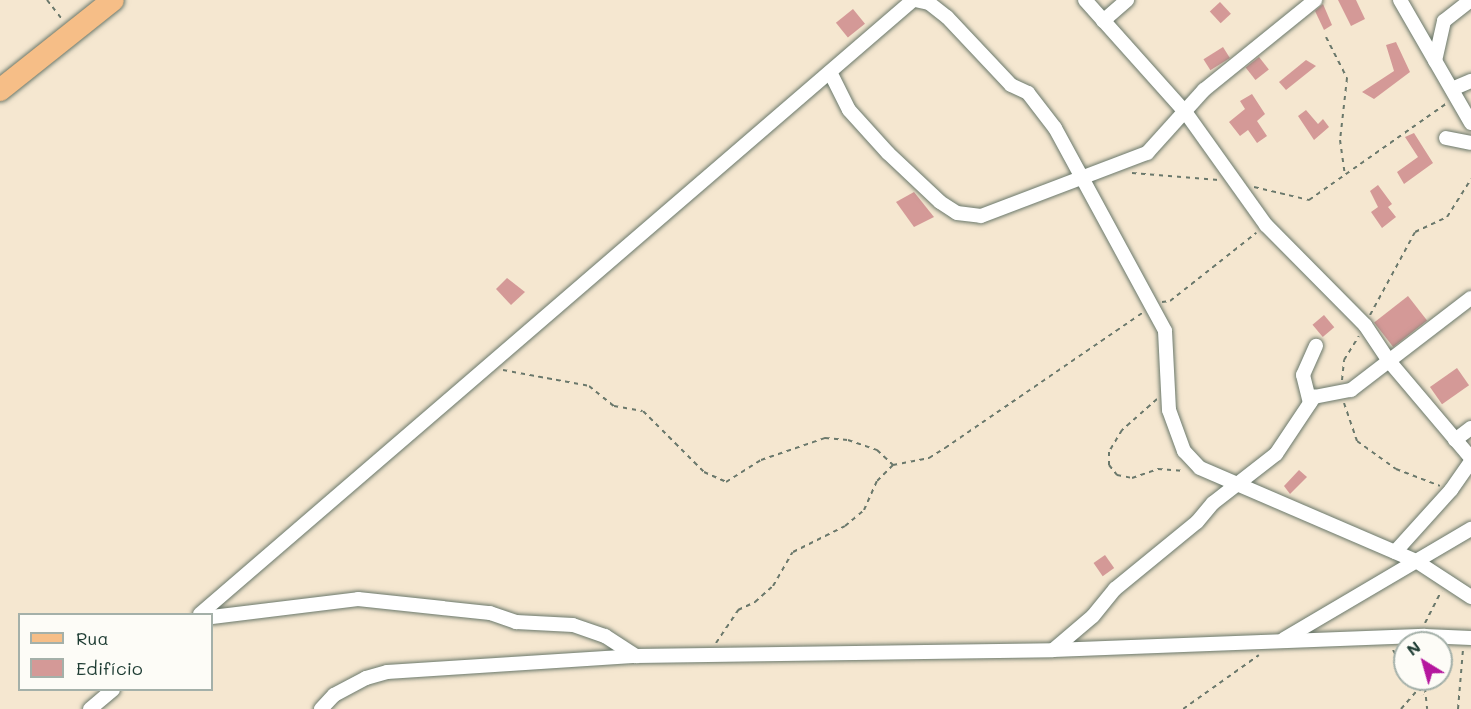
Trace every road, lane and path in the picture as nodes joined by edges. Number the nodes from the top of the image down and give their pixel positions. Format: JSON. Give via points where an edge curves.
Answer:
{"nodes":[{"id":1,"x":47,"y":0,"type":"edge"},
{"id":2,"x":113,"y":0,"type":"edge"},
{"id":3,"x":914,"y":0,"type":"edge"},
{"id":4,"x":1084,"y":0,"type":"edge"},
{"id":5,"x":1127,"y":0,"type":"edge"},
{"id":6,"x":1315,"y":0,"type":"edge"},
{"id":7,"x":1400,"y":0,"type":"edge"},
{"id":8,"x":1471,"y":0,"type":"edge"},
{"id":9,"x":1103,"y":21,"type":"junction"},
{"id":10,"x":73,"y":32,"type":"junction"},
{"id":11,"x":1326,"y":37,"type":"dead end"},
{"id":12,"x":1436,"y":61,"type":"junction"},
{"id":13,"x":830,"y":72,"type":"junction"},
{"id":14,"x":1471,"y":81,"type":"edge"},
{"id":15,"x":0,"y":90,"type":"edge"},
{"id":16,"x":1455,"y":94,"type":"junction"},
{"id":17,"x":1186,"y":113,"type":"junction"},
{"id":18,"x":1471,"y":123,"type":"edge"},
{"id":19,"x":1446,"y":138,"type":"dead end"},
{"id":20,"x":1471,"y":143,"type":"edge"},
{"id":21,"x":1107,"y":166,"type":"junction"},
{"id":22,"x":1078,"y":176,"type":"junction"},
{"id":23,"x":1345,"y":176,"type":"junction"},
{"id":24,"x":1236,"y":183,"type":"junction"},
{"id":25,"x":1266,"y":225,"type":"junction"},
{"id":26,"x":1471,"y":298,"type":"edge"},
{"id":27,"x":1152,"y":304,"type":"junction"},
{"id":28,"x":1316,"y":346,"type":"dead end"},
{"id":29,"x":1389,"y":361,"type":"junction"},
{"id":30,"x":483,"y":370,"type":"junction"},
{"id":31,"x":1169,"y":391,"type":"junction"},
{"id":32,"x":1310,"y":403,"type":"junction"},
{"id":33,"x":1471,"y":428,"type":"edge"},
{"id":34,"x":1455,"y":440,"type":"junction"},
{"id":35,"x":1471,"y":460,"type":"edge"},
{"id":36,"x":893,"y":465,"type":"junction"},
{"id":37,"x":1200,"y":468,"type":"junction"},
{"id":38,"x":1235,"y":486,"type":"junction"},
{"id":39,"x":1471,"y":529,"type":"edge"},
{"id":40,"x":1395,"y":552,"type":"junction"},
{"id":41,"x":1416,"y":561,"type":"junction"},
{"id":42,"x":1446,"y":579,"type":"junction"},
{"id":43,"x":1471,"y":597,"type":"edge"},
{"id":44,"x":202,"y":613,"type":"edge"},
{"id":45,"x":213,"y":617,"type":"edge"},
{"id":46,"x":1425,"y":631,"type":"edge"},
{"id":47,"x":1386,"y":637,"type":"junction"},
{"id":48,"x":1393,"y":637,"type":"edge"},
{"id":49,"x":1453,"y":637,"type":"edge"},
{"id":50,"x":1468,"y":638,"type":"edge"},
{"id":51,"x":1284,"y":640,"type":"junction"},
{"id":52,"x":1053,"y":650,"type":"junction"},
{"id":53,"x":1393,"y":650,"type":"edge"},
{"id":54,"x":702,"y":655,"type":"junction"},
{"id":55,"x":636,"y":656,"type":"junction"},
{"id":56,"x":112,"y":691,"type":"edge"},
{"id":57,"x":1418,"y":691,"type":"edge"},
{"id":58,"x":1421,"y":691,"type":"edge"},
{"id":59,"x":1423,"y":691,"type":"edge"},
{"id":60,"x":1423,"y":695,"type":"junction"},
{"id":61,"x":90,"y":709,"type":"edge"},
{"id":62,"x":321,"y":709,"type":"edge"},
{"id":63,"x":1183,"y":709,"type":"edge"},
{"id":64,"x":1401,"y":709,"type":"edge"},
{"id":65,"x":1427,"y":709,"type":"edge"},
{"id":66,"x":1458,"y":709,"type":"edge"}],
"edges":[{"from":1,"to":10,"type":"path"},
{"from":2,"to":10,"type":"main road"},
{"from":3,"to":13,"type":"street"},
{"from":3,"to":22,"type":"street","via":[[929,3],[947,17],[1011,85],[1028,93],[1055,128]]},
{"from":4,"to":9,"type":"street"},
{"from":5,"to":9,"type":"street"},
{"from":6,"to":17,"type":"street","via":[[1204,90]]},
{"from":7,"to":12,"type":"street"},
{"from":8,"to":12,"type":"street","via":[[1444,21]]},
{"from":9,"to":17,"type":"street"},
{"from":10,"to":15,"type":"main road"},
{"from":11,"to":23,"type":"path","via":[[1347,78],[1340,140]]},
{"from":12,"to":16,"type":"street"},
{"from":13,"to":22,"type":"street","via":[[849,110],[869,134],[940,202],[957,213],[981,216]]},
{"from":13,"to":30,"type":"street"},
{"from":14,"to":16,"type":"street"},
{"from":16,"to":18,"type":"street"},
{"from":16,"to":23,"type":"path"},
{"from":17,"to":21,"type":"street","via":[[1147,153]]},
{"from":17,"to":24,"type":"street"},
{"from":19,"to":20,"type":"street"},
{"from":21,"to":22,"type":"street"},
{"from":21,"to":24,"type":"path","via":[[1133,173]]},
{"from":22,"to":27,"type":"street"},
{"from":23,"to":24,"type":"path","via":[[1309,200]]},
{"from":24,"to":25,"type":"street"},
{"from":25,"to":27,"type":"path","via":[[1170,301]]},
{"from":25,"to":29,"type":"street","via":[[1365,325]]},
{"from":26,"to":29,"type":"street"},
{"from":27,"to":31,"type":"street","via":[[1168,351]]},
{"from":27,"to":36,"type":"path","via":[[929,458]]},
{"from":28,"to":32,"type":"street","via":[[1303,375]]},
{"from":29,"to":32,"type":"street","via":[[1351,390],[1314,397]]},
{"from":29,"to":34,"type":"street"},
{"from":30,"to":36,"type":"path","via":[[520,371],[589,386],[614,406],[643,411],[704,472],[726,482],[761,460],[825,438],[848,440],[877,450]]},
{"from":30,"to":44,"type":"street"},
{"from":31,"to":37,"type":"street","via":[[1173,430],[1184,451]]},
{"from":31,"to":37,"type":"path","via":[[1122,430],[1109,452],[1109,465],[1117,475],[1132,478],[1158,469]]},
{"from":32,"to":38,"type":"street","via":[[1276,454]]},
{"from":33,"to":34,"type":"street"},
{"from":34,"to":35,"type":"street"},
{"from":35,"to":40,"type":"street","via":[[1451,490]]},
{"from":36,"to":54,"type":"path","via":[[877,481],[864,510],[845,526],[793,552],[773,586],[755,602],[738,610],[721,638]]},
{"from":37,"to":38,"type":"street"},
{"from":38,"to":40,"type":"street"},
{"from":38,"to":52,"type":"street","via":[[1115,589],[1093,616]]},
{"from":39,"to":41,"type":"street"},
{"from":40,"to":41,"type":"street"},
{"from":41,"to":42,"type":"street"},
{"from":41,"to":51,"type":"street"},
{"from":42,"to":43,"type":"street"},
{"from":42,"to":46,"type":"path","via":[[1425,622]]},
{"from":45,"to":55,"type":"street","via":[[358,599],[490,614],[516,622],[573,626],[605,636]]},
{"from":47,"to":48,"type":"street"},
{"from":47,"to":51,"type":"street"},
{"from":47,"to":53,"type":"path"},
{"from":49,"to":50,"type":"street"},
{"from":50,"to":66,"type":"path","via":[[1459,670]]},
{"from":51,"to":52,"type":"street"},
{"from":51,"to":63,"type":"path"},
{"from":52,"to":54,"type":"street"},
{"from":54,"to":55,"type":"street"},
{"from":55,"to":62,"type":"street","via":[[387,672],[334,695]]},
{"from":56,"to":61,"type":"street"},
{"from":57,"to":64,"type":"path"},
{"from":58,"to":60,"type":"path"},
{"from":59,"to":60,"type":"path"},
{"from":60,"to":65,"type":"path"}]}
